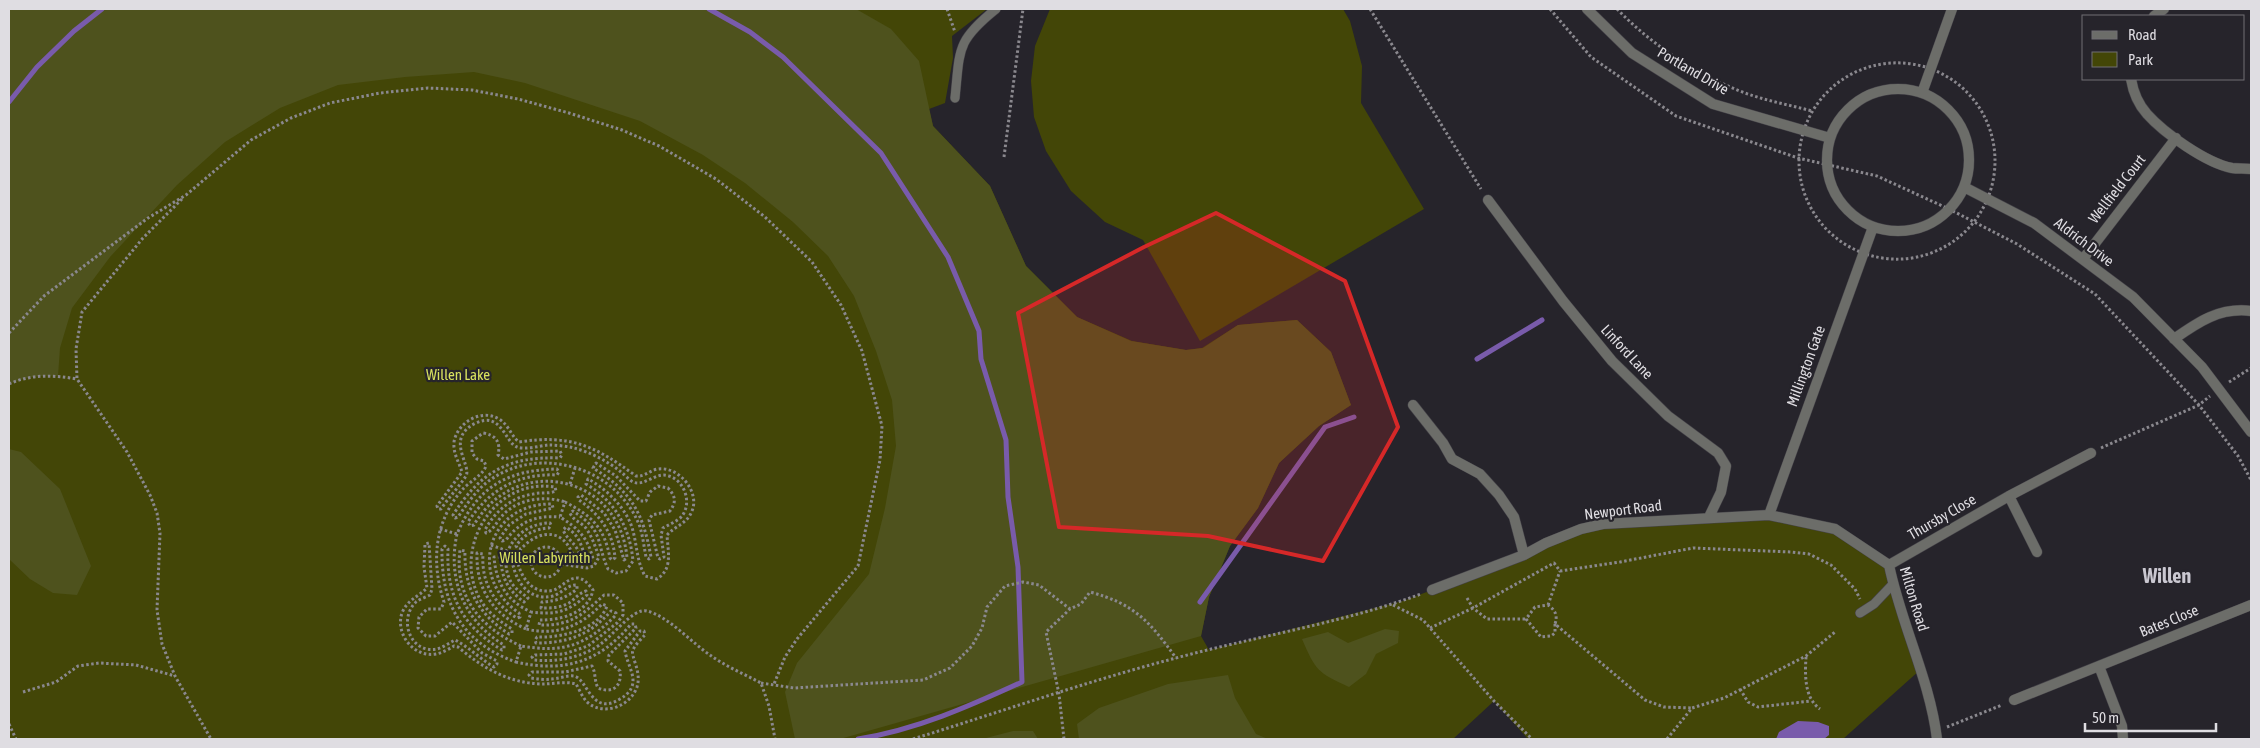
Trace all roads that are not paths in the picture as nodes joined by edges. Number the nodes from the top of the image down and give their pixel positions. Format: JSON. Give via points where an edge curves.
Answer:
{"nodes":[{"id":1,"x":996,"y":9,"type":"edge"},
{"id":2,"x":1587,"y":9,"type":"edge"},
{"id":3,"x":1952,"y":9,"type":"edge"},
{"id":4,"x":2131,"y":80,"type":"edge"},
{"id":5,"x":1922,"y":93,"type":"junction"},
{"id":6,"x":956,"y":98,"type":"dead end"},
{"id":7,"x":1830,"y":138,"type":"junction"},
{"id":8,"x":2176,"y":138,"type":"junction"},
{"id":9,"x":2251,"y":169,"type":"edge"},
{"id":10,"x":1964,"y":186,"type":"junction"},
{"id":11,"x":1488,"y":200,"type":"road end"},
{"id":12,"x":1873,"y":226,"type":"junction"},
{"id":13,"x":2083,"y":259,"type":"junction"},
{"id":14,"x":2251,"y":311,"type":"edge"},
{"id":15,"x":2174,"y":339,"type":"junction"},
{"id":16,"x":1413,"y":405,"type":"dead end"},
{"id":17,"x":2251,"y":432,"type":"edge"},
{"id":18,"x":2091,"y":453,"type":"road end"},
{"id":19,"x":2009,"y":496,"type":"junction"},
{"id":20,"x":1769,"y":515,"type":"junction"},
{"id":21,"x":1709,"y":517,"type":"junction"},
{"id":22,"x":2037,"y":552,"type":"dead end"},
{"id":23,"x":1524,"y":555,"type":"junction"},
{"id":24,"x":1889,"y":565,"type":"junction"},
{"id":25,"x":1893,"y":584,"type":"junction"},
{"id":26,"x":1432,"y":590,"type":"road end"},
{"id":27,"x":2251,"y":605,"type":"edge"},
{"id":28,"x":1860,"y":613,"type":"dead end"},
{"id":29,"x":2099,"y":666,"type":"junction"},
{"id":30,"x":2014,"y":700,"type":"road end"},
{"id":31,"x":1936,"y":735,"type":"edge"},
{"id":32,"x":2123,"y":739,"type":"edge"}],
"edges":[{"from":1,"to":6,"type":"lane","via":[[969,32],[962,46]]},
{"from":2,"to":7,"type":"street","name":"Portland Drive","via":[[1632,53],[1713,104]]},
{"from":3,"to":5,"type":"street"},
{"from":4,"to":8,"type":"street","via":[[2133,92],[2146,114]]},
{"from":5,"to":7,"type":"street","via":[[1884,90],[1866,96],[1838,121]]},
{"from":5,"to":10,"type":"street","via":[[1946,108],[1963,131],[1968,149]]},
{"from":7,"to":12,"type":"street","via":[[1827,164],[1831,184],[1855,217]]},
{"from":8,"to":9,"type":"street","via":[[2205,158],[2231,168]]},
{"from":8,"to":13,"type":"street","name":"Wellfield Court"},
{"from":10,"to":12,"type":"street","via":[[1949,209],[1922,227],[1905,231]]},
{"from":10,"to":13,"type":"street","name":"Aldrich Drive","via":[[2034,223]]},
{"from":11,"to":21,"type":"street","name":"Linford Lane","via":[[1612,361],[1668,416],[1718,453],[1726,466],[1721,492]]},
{"from":12,"to":20,"type":"street","name":"Millington Gate"},
{"from":13,"to":15,"type":"street","name":"Aldrich Drive","via":[[2133,298]]},
{"from":14,"to":15,"type":"street","via":[[2238,309],[2218,313]]},
{"from":15,"to":17,"type":"street","name":"Aldrich Drive","via":[[2202,367]]},
{"from":16,"to":23,"type":"street","via":[[1452,459],[1480,474],[1499,495],[1514,517]]},
{"from":18,"to":19,"type":"street","name":"Thursby Close"},
{"from":19,"to":22,"type":"street"},
{"from":19,"to":24,"type":"street","name":"Thursby Close"},
{"from":20,"to":21,"type":"street","name":"Newport Road"},
{"from":20,"to":24,"type":"street","name":"Milton Road","via":[[1835,529]]},
{"from":21,"to":23,"type":"street","name":"Newport Road","via":[[1603,524],[1581,529]]},
{"from":23,"to":26,"type":"street","name":"Newport Road"},
{"from":24,"to":25,"type":"street","name":"Milton Road"},
{"from":25,"to":28,"type":"lane"},
{"from":25,"to":31,"type":"street","name":"Milton Road"},
{"from":27,"to":29,"type":"street","name":"Bates Close"},
{"from":29,"to":30,"type":"street","name":"Bates Close"},
{"from":29,"to":32,"type":"street","via":[[2122,726]]}]}
